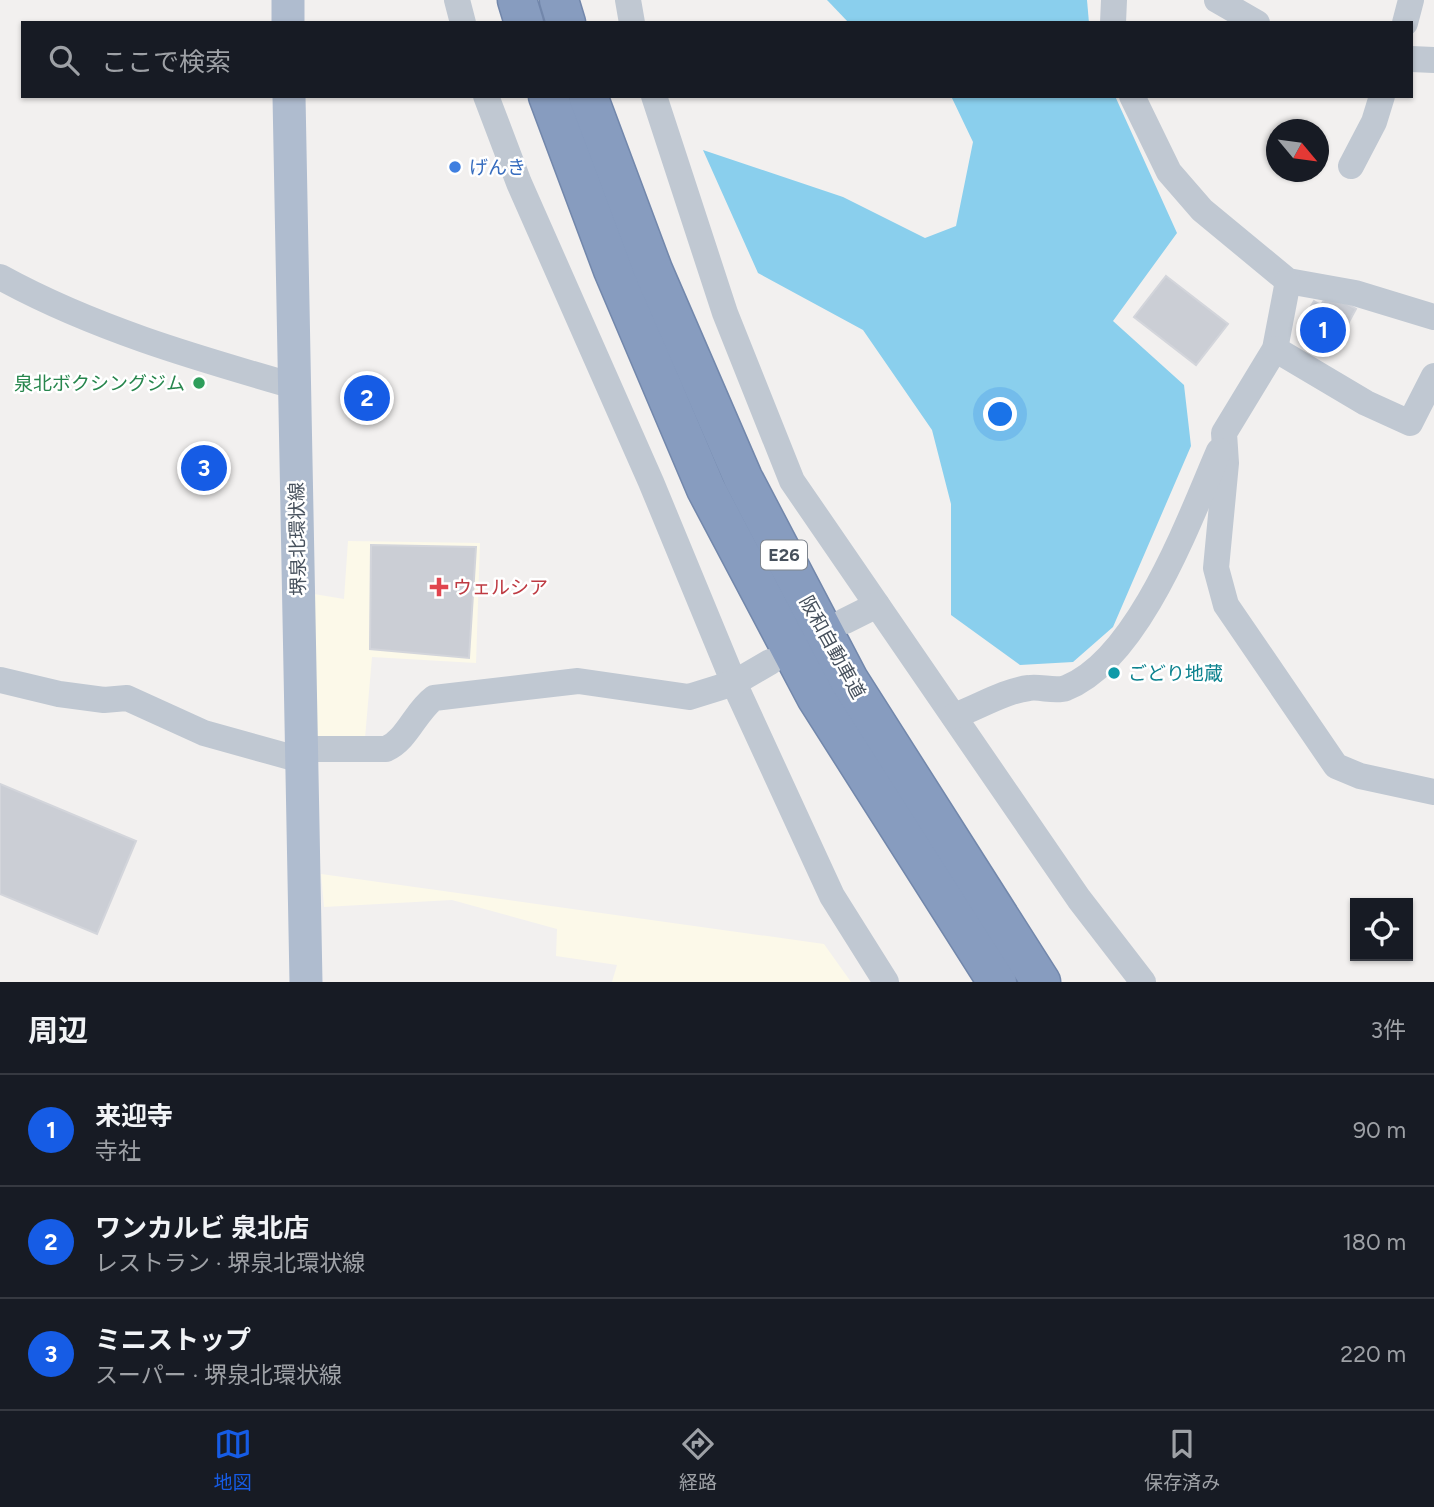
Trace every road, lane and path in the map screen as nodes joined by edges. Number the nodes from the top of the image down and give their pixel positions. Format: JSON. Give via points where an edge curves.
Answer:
{"nodes":[{"id":1,"x":288,"y":0,"type":"edge"},
{"id":2,"x":457,"y":0,"type":"edge"},
{"id":3,"x":517,"y":0,"type":"edge"},
{"id":4,"x":559,"y":0,"type":"edge"},
{"id":5,"x":628,"y":0,"type":"edge"},
{"id":6,"x":1114,"y":0,"type":"edge"},
{"id":7,"x":1217,"y":0,"type":"edge"},
{"id":8,"x":1411,"y":0,"type":"edge"},
{"id":9,"x":288,"y":21,"type":"edge"},
{"id":10,"x":462,"y":21,"type":"edge"},
{"id":11,"x":523,"y":21,"type":"edge"},
{"id":12,"x":565,"y":21,"type":"edge"},
{"id":13,"x":632,"y":21,"type":"edge"},
{"id":14,"x":1113,"y":21,"type":"edge"},
{"id":15,"x":1254,"y":21,"type":"edge"},
{"id":16,"x":1406,"y":21,"type":"edge"},
{"id":17,"x":1413,"y":60,"type":"edge"},
{"id":18,"x":1434,"y":60,"type":"edge"},
{"id":19,"x":289,"y":98,"type":"edge"},
{"id":20,"x":487,"y":98,"type":"edge"},
{"id":21,"x":549,"y":98,"type":"edge"},
{"id":22,"x":589,"y":98,"type":"edge"},
{"id":23,"x":1133,"y":98,"type":"edge"},
{"id":24,"x":1381,"y":98,"type":"edge"},
{"id":25,"x":657,"y":106,"type":"edge"},
{"id":26,"x":1351,"y":166,"type":"dead end"},
{"id":27,"x":0,"y":277,"type":"edge"},
{"id":28,"x":1288,"y":281,"type":"junction"},
{"id":29,"x":1434,"y":317,"type":"edge"},
{"id":30,"x":1275,"y":349,"type":"junction"},
{"id":31,"x":1434,"y":376,"type":"edge"},
{"id":32,"x":294,"y":386,"type":"junction"},
{"id":33,"x":1224,"y":440,"type":"junction"},
{"id":34,"x":877,"y":604,"type":"junction"},
{"id":35,"x":845,"y":621,"type":"dead end"},
{"id":36,"x":771,"y":662,"type":"dead end"},
{"id":37,"x":0,"y":680,"type":"edge"},
{"id":38,"x":734,"y":684,"type":"junction"},
{"id":39,"x":954,"y":716,"type":"junction"},
{"id":40,"x":301,"y":754,"type":"junction"},
{"id":41,"x":1434,"y":792,"type":"edge"},
{"id":42,"x":306,"y":982,"type":"edge"},
{"id":43,"x":886,"y":982,"type":"edge"},
{"id":44,"x":997,"y":982,"type":"edge"},
{"id":45,"x":1041,"y":982,"type":"edge"},
{"id":46,"x":1143,"y":982,"type":"edge"}],
"edges":[{"from":1,"to":9,"type":"main road"},
{"from":2,"to":10,"type":"street"},
{"from":3,"to":11,"type":"highway"},
{"from":4,"to":12,"type":"highway"},
{"from":5,"to":13,"type":"street"},
{"from":6,"to":14,"type":"street"},
{"from":7,"to":15,"type":"street"},
{"from":8,"to":16,"type":"street"},
{"from":17,"to":18,"type":"street"},
{"from":19,"to":32,"type":"main road","name":"堺泉北環状線"},
{"from":20,"to":38,"type":"street"},
{"from":21,"to":44,"type":"highway","name":"阪和自動車道","number":"E26","via":[[613,270],[706,489],[816,697]]},
{"from":22,"to":45,"type":"highway","name":"阪和自動車道","number":"E26","via":[[653,270],[743,478],[849,680]]},
{"from":23,"to":28,"type":"street","via":[[1170,172],[1202,210]]},
{"from":24,"to":26,"type":"street"},
{"from":25,"to":34,"type":"street","via":[[725,313],[792,481]]},
{"from":27,"to":32,"type":"street","via":[[92,322],[178,353]]},
{"from":28,"to":29,"type":"street","via":[[1355,293]]},
{"from":28,"to":30,"type":"street"},
{"from":30,"to":31,"type":"street","via":[[1366,403],[1410,423]]},
{"from":30,"to":33,"type":"street"},
{"from":32,"to":40,"type":"main road","name":"堺泉北環状線"},
{"from":33,"to":39,"type":"street","via":[[1177,548],[1127,638],[1096,671],[1064,689],[1028,688]]},
{"from":33,"to":41,"type":"street","via":[[1216,568],[1226,605],[1336,766],[1360,776]]},
{"from":34,"to":35,"type":"street"},
{"from":34,"to":39,"type":"street"},
{"from":36,"to":38,"type":"street"},
{"from":37,"to":40,"type":"street","via":[[81,697],[127,698],[204,733]]},
{"from":38,"to":40,"type":"street","via":[[689,697],[578,681],[434,698],[394,746]]},
{"from":38,"to":43,"type":"street","via":[[832,896]]},
{"from":39,"to":46,"type":"street","via":[[1079,900]]},
{"from":40,"to":42,"type":"main road","name":"堺泉北環状線"}]}
